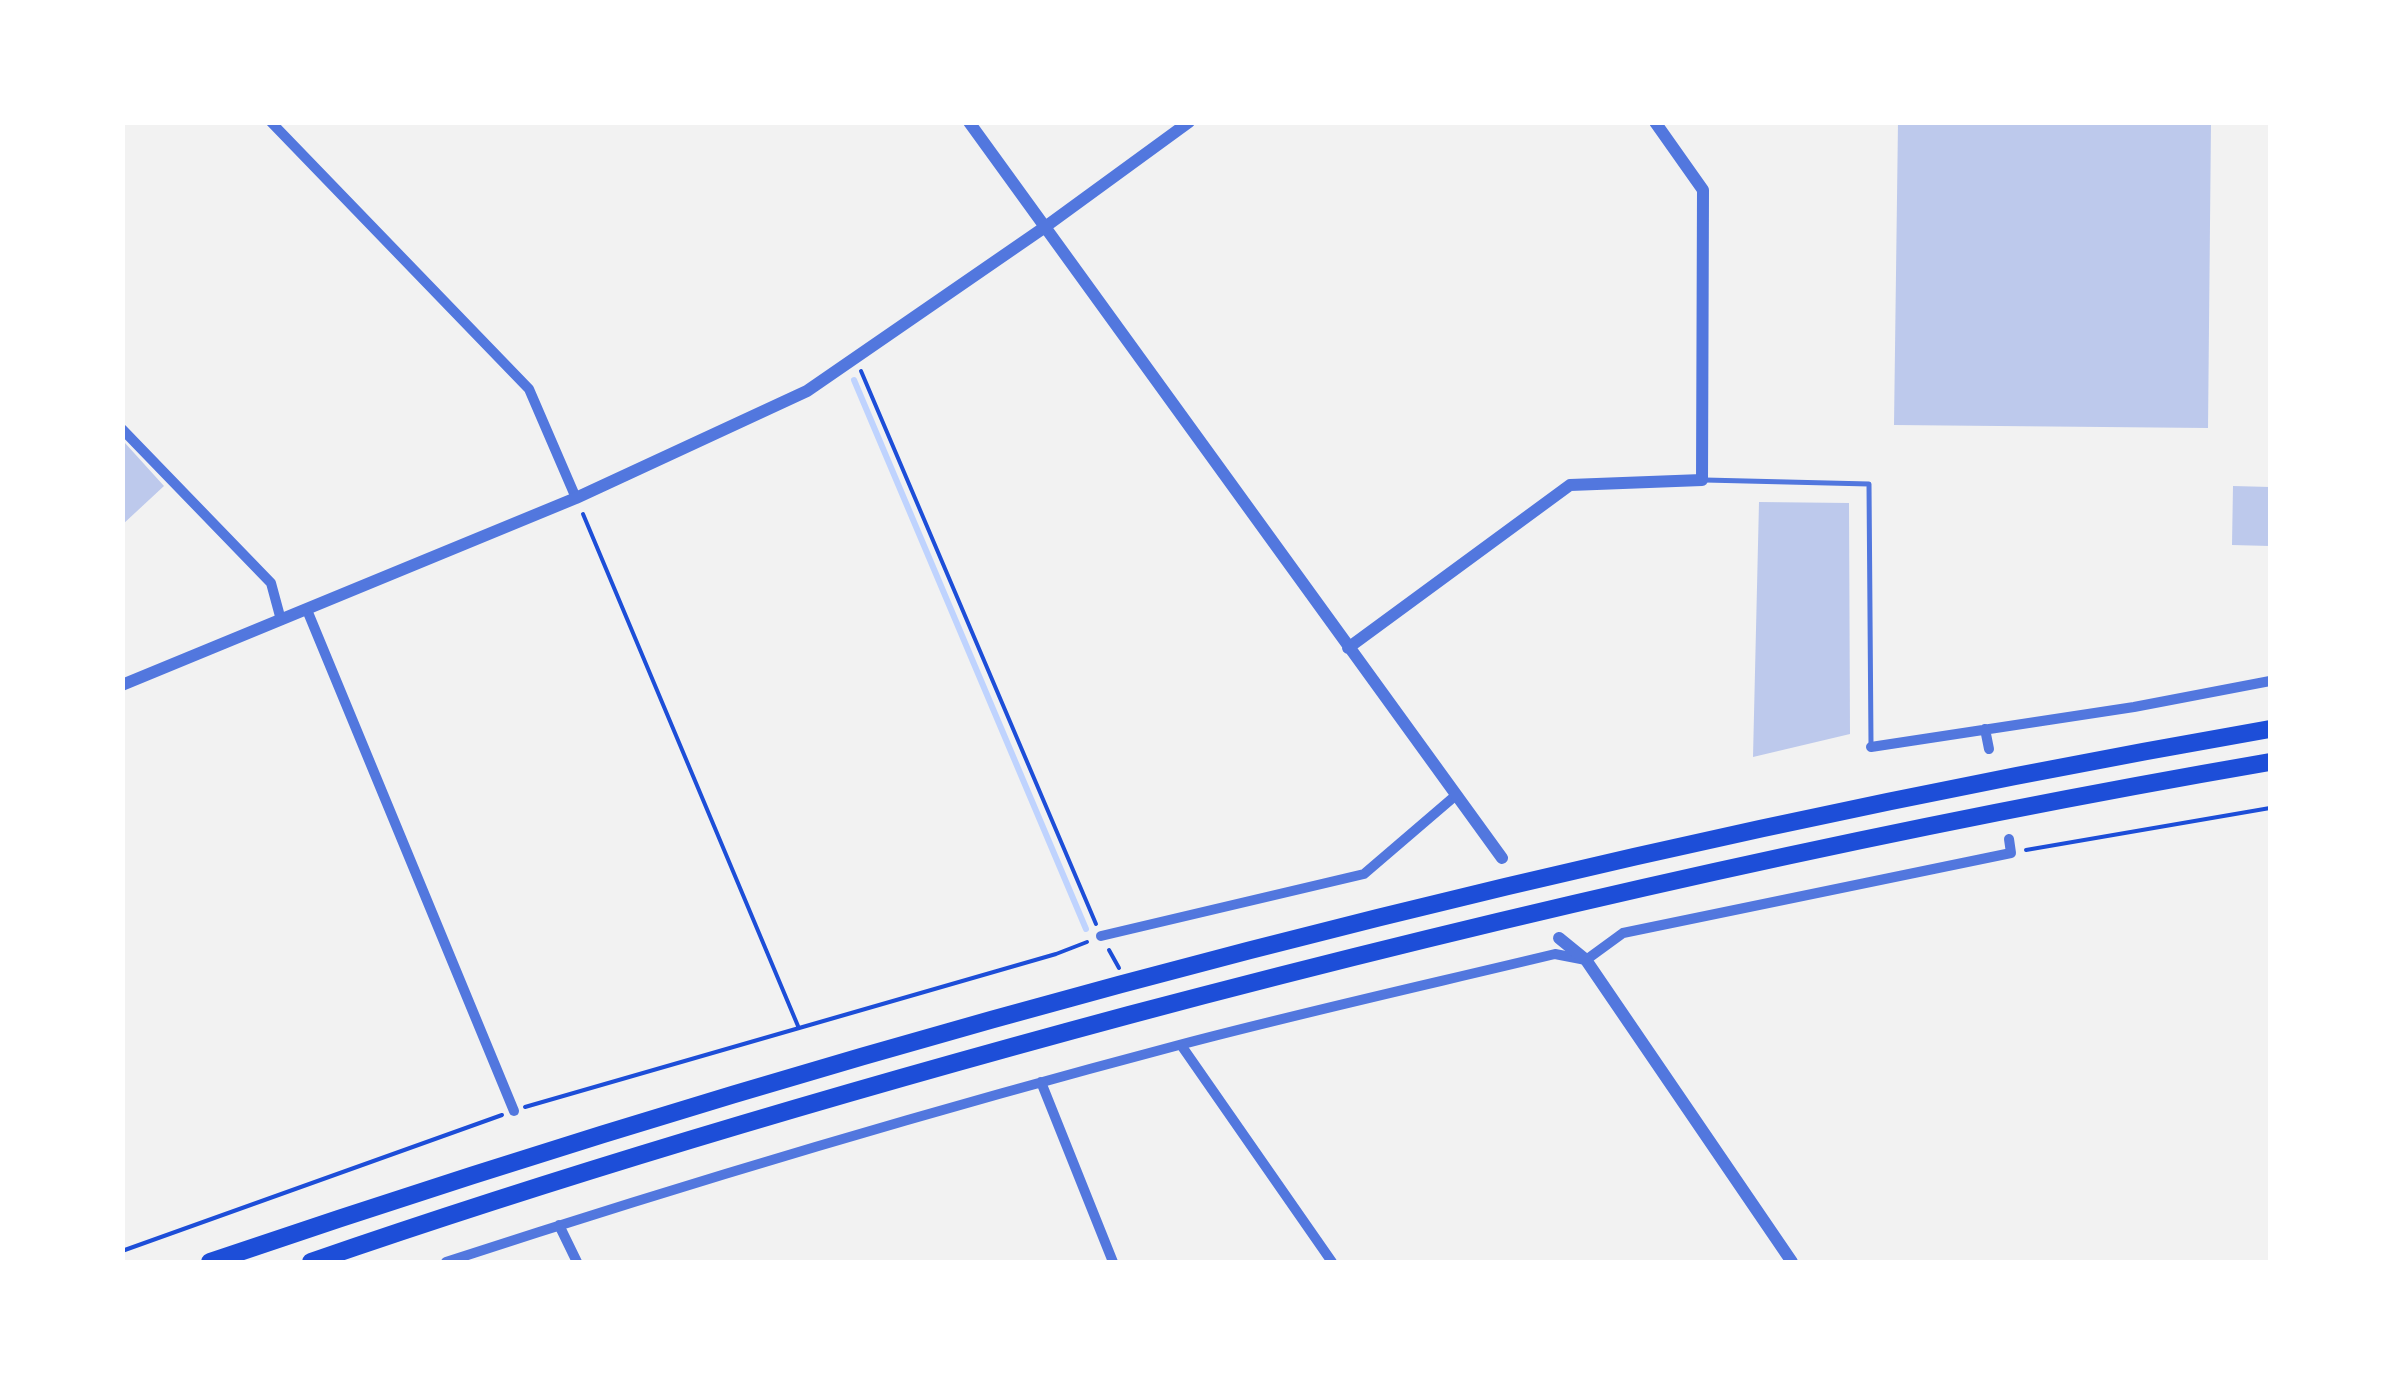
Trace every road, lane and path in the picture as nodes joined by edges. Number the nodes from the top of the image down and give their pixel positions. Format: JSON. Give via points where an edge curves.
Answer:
{"nodes":[{"id":1,"x":272,"y":122,"type":"edge"},
{"id":2,"x":968,"y":122,"type":"edge"},
{"id":3,"x":1189,"y":122,"type":"edge"},
{"id":4,"x":1655,"y":122,"type":"edge"},
{"id":5,"x":1044,"y":227,"type":"junction"},
{"id":6,"x":855,"y":356,"type":"junction"},
{"id":7,"x":122,"y":429,"type":"edge"},
{"id":8,"x":1702,"y":480,"type":"junction"},
{"id":9,"x":576,"y":498,"type":"junction"},
{"id":10,"x":307,"y":610,"type":"junction"},
{"id":11,"x":282,"y":620,"type":"junction"},
{"id":12,"x":1348,"y":648,"type":"junction"},
{"id":13,"x":2270,"y":680,"type":"edge"},
{"id":14,"x":122,"y":686,"type":"edge"},
{"id":15,"x":1985,"y":729,"type":"junction"},
{"id":16,"x":2270,"y":729,"type":"edge"},
{"id":17,"x":1871,"y":746,"type":"joint"},
{"id":18,"x":1989,"y":749,"type":"dead end"},
{"id":19,"x":2270,"y":762,"type":"edge"},
{"id":20,"x":1455,"y":796,"type":"junction"},
{"id":21,"x":2270,"y":808,"type":"edge"},
{"id":22,"x":2009,"y":839,"type":"dead end"},
{"id":23,"x":2011,"y":853,"type":"junction"},
{"id":24,"x":1502,"y":858,"type":"dead end"},
{"id":25,"x":1101,"y":936,"type":"junction"},
{"id":26,"x":1558,"y":938,"type":"dead end"},
{"id":27,"x":1586,"y":960,"type":"junction"},
{"id":28,"x":1119,"y":968,"type":"dead end"},
{"id":29,"x":798,"y":1026,"type":"junction"},
{"id":30,"x":1181,"y":1044,"type":"junction"},
{"id":31,"x":1042,"y":1082,"type":"junction"},
{"id":32,"x":514,"y":1111,"type":"junction"},
{"id":33,"x":559,"y":1225,"type":"junction"},
{"id":34,"x":122,"y":1251,"type":"edge"},
{"id":35,"x":210,"y":1262,"type":"edge"},
{"id":36,"x":311,"y":1262,"type":"edge"},
{"id":37,"x":446,"y":1262,"type":"edge"},
{"id":38,"x":577,"y":1262,"type":"edge"},
{"id":39,"x":1113,"y":1262,"type":"edge"},
{"id":40,"x":1332,"y":1262,"type":"edge"},
{"id":41,"x":1792,"y":1262,"type":"edge"}],
"edges":[{"from":1,"to":9,"type":"street","via":[[529,389]]},
{"from":2,"to":5,"type":"street"},
{"from":3,"to":5,"type":"street"},
{"from":4,"to":8,"type":"street","via":[[1704,190]]},
{"from":5,"to":6,"type":"street"},
{"from":5,"to":12,"type":"street"},
{"from":6,"to":9,"type":"street","via":[[806,391]]},
{"from":6,"to":25,"type":"path"},
{"from":7,"to":11,"type":"street","via":[[271,583]]},
{"from":8,"to":12,"type":"street","via":[[1570,485]]},
{"from":8,"to":17,"type":"lane","via":[[1869,484]]},
{"from":9,"to":10,"type":"street"},
{"from":9,"to":29,"type":"path"},
{"from":10,"to":11,"type":"street"},
{"from":10,"to":32,"type":"street"},
{"from":11,"to":14,"type":"street"},
{"from":12,"to":20,"type":"street"},
{"from":13,"to":15,"type":"street"},
{"from":15,"to":17,"type":"street"},
{"from":15,"to":18,"type":"street"},
{"from":16,"to":35,"type":"highway","via":[[1855,808],[1293,938],[659,1116]]},
{"from":19,"to":36,"type":"highway","via":[[1840,845],[1299,970],[676,1144]]},
{"from":20,"to":24,"type":"street"},
{"from":20,"to":25,"type":"street","via":[[1364,874]]},
{"from":21,"to":23,"type":"path"},
{"from":22,"to":23,"type":"street"},
{"from":23,"to":27,"type":"street","via":[[1623,933]]},
{"from":25,"to":28,"type":"path"},
{"from":25,"to":29,"type":"path"},
{"from":26,"to":27,"type":"street"},
{"from":27,"to":30,"type":"street","via":[[1555,954]]},
{"from":27,"to":41,"type":"street"},
{"from":29,"to":32,"type":"path"},
{"from":30,"to":31,"type":"street"},
{"from":30,"to":40,"type":"street"},
{"from":31,"to":33,"type":"street"},
{"from":31,"to":39,"type":"street"},
{"from":32,"to":34,"type":"path"},
{"from":33,"to":37,"type":"street"},
{"from":33,"to":38,"type":"street"}]}
